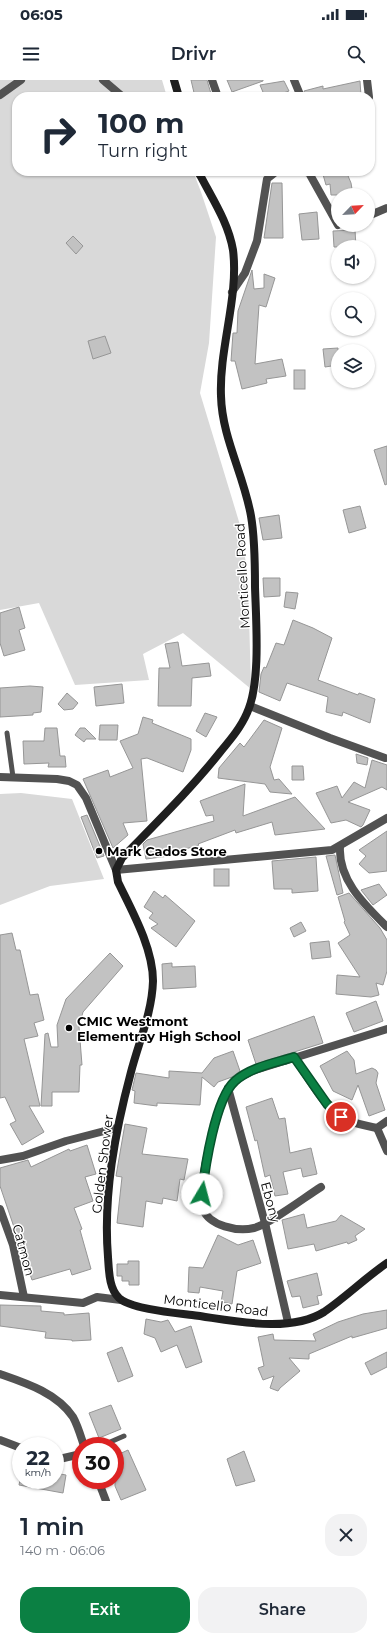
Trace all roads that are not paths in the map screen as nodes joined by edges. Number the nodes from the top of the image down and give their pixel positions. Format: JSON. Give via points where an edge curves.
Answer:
{"nodes":[{"id":1,"x":21,"y":80,"type":"edge"},
{"id":2,"x":103,"y":80,"type":"edge"},
{"id":3,"x":174,"y":80,"type":"edge"},
{"id":4,"x":212,"y":80,"type":"edge"},
{"id":5,"x":294,"y":80,"type":"edge"},
{"id":6,"x":366,"y":80,"type":"edge"},
{"id":7,"x":117,"y":92,"type":"edge"},
{"id":8,"x":178,"y":92,"type":"edge"},
{"id":9,"x":216,"y":92,"type":"edge"},
{"id":10,"x":299,"y":92,"type":"edge"},
{"id":11,"x":368,"y":92,"type":"edge"},
{"id":12,"x":0,"y":95,"type":"edge"},
{"id":13,"x":203,"y":176,"type":"edge"},
{"id":14,"x":271,"y":176,"type":"edge"},
{"id":15,"x":310,"y":176,"type":"edge"},
{"id":16,"x":387,"y":208,"type":"edge"},
{"id":17,"x":331,"y":212,"type":"edge"},
{"id":18,"x":375,"y":213,"type":"edge"},
{"id":19,"x":231,"y":293,"type":"junction"},
{"id":20,"x":250,"y":706,"type":"junction"},
{"id":21,"x":7,"y":733,"type":"dead end"},
{"id":22,"x":385,"y":758,"type":"dead end"},
{"id":23,"x":0,"y":777,"type":"edge"},
{"id":24,"x":13,"y":777,"type":"junction"},
{"id":25,"x":387,"y":818,"type":"edge"},
{"id":26,"x":340,"y":847,"type":"junction"},
{"id":27,"x":116,"y":870,"type":"junction"},
{"id":28,"x":387,"y":927,"type":"edge"},
{"id":29,"x":387,"y":1030,"type":"edge"},
{"id":30,"x":294,"y":1057,"type":"junction"},
{"id":31,"x":228,"y":1088,"type":"junction"},
{"id":32,"x":387,"y":1121,"type":"edge"},
{"id":33,"x":116,"y":1128,"type":"junction"},
{"id":34,"x":377,"y":1128,"type":"junction"},
{"id":35,"x":387,"y":1151,"type":"edge"},
{"id":36,"x":0,"y":1160,"type":"edge"},
{"id":37,"x":321,"y":1187,"type":"dead end"},
{"id":38,"x":0,"y":1209,"type":"edge"},
{"id":39,"x":265,"y":1223,"type":"junction"},
{"id":40,"x":387,"y":1263,"type":"edge"},
{"id":41,"x":0,"y":1294,"type":"edge"},
{"id":42,"x":24,"y":1297,"type":"junction"},
{"id":43,"x":121,"y":1300,"type":"junction"},
{"id":44,"x":288,"y":1322,"type":"junction"},
{"id":45,"x":0,"y":1374,"type":"edge"},
{"id":46,"x":80,"y":1437,"type":"edge"},
{"id":47,"x":0,"y":1440,"type":"edge"},
{"id":48,"x":12,"y":1445,"type":"edge"},
{"id":49,"x":101,"y":1489,"type":"edge"},
{"id":50,"x":106,"y":1501,"type":"edge"}],
"edges":[{"from":1,"to":12,"type":"street"},
{"from":2,"to":7,"type":"street"},
{"from":3,"to":8,"type":"main road"},
{"from":4,"to":9,"type":"street"},
{"from":5,"to":10,"type":"street"},
{"from":6,"to":11,"type":"street"},
{"from":13,"to":19,"type":"main road","name":"Monticello Road","via":[[229,235],[234,271]]},
{"from":14,"to":19,"type":"street","via":[[267,179],[257,241],[246,273]]},
{"from":15,"to":17,"type":"street"},
{"from":16,"to":18,"type":"street"},
{"from":19,"to":20,"type":"main road","name":"Monticello Road","via":[[221,396],[226,433],[248,500],[254,540],[256,654]]},
{"from":20,"to":22,"type":"street"},
{"from":20,"to":27,"type":"main road","name":"Monticello Road","via":[[210,766],[122,858]]},
{"from":21,"to":24,"type":"lane"},
{"from":23,"to":24,"type":"street"},
{"from":24,"to":27,"type":"street","via":[[57,779],[77,785],[86,798]]},
{"from":25,"to":26,"type":"street"},
{"from":26,"to":27,"type":"street","via":[[332,850]]},
{"from":26,"to":28,"type":"street","via":[[340,862],[349,883]]},
{"from":27,"to":33,"type":"main road","name":"Golden Shower","via":[[118,882],[150,957],[153,980],[151,1004]]},
{"from":29,"to":30,"type":"street"},
{"from":30,"to":31,"type":"street","via":[[252,1071]]},
{"from":30,"to":34,"type":"street","via":[[333,1111],[351,1122]]},
{"from":31,"to":39,"type":"street","name":"Ebony"},
{"from":31,"to":39,"type":"street","via":[[210,1144],[202,1194],[203,1207],[206,1216],[213,1222],[238,1229],[255,1228]]},
{"from":32,"to":34,"type":"street"},
{"from":33,"to":36,"type":"street","via":[[23,1156]]},
{"from":33,"to":43,"type":"main road","name":"Golden Shower","via":[[107,1244],[111,1282]]},
{"from":34,"to":35,"type":"street"},
{"from":37,"to":39,"type":"street"},
{"from":38,"to":42,"type":"street","name":"Catmon","via":[[13,1245]]},
{"from":39,"to":44,"type":"street","name":"Ebony"},
{"from":40,"to":44,"type":"main road","name":"Monticello Road","via":[[322,1313]]},
{"from":41,"to":42,"type":"street"},
{"from":42,"to":43,"type":"street","via":[[83,1303],[97,1298]]},
{"from":43,"to":44,"type":"main road","name":"Monticello Road","via":[[165,1312],[262,1324]]},
{"from":45,"to":46,"type":"street","via":[[28,1384],[63,1405],[73,1418]]},
{"from":47,"to":48,"type":"street"},
{"from":49,"to":50,"type":"street"}]}
